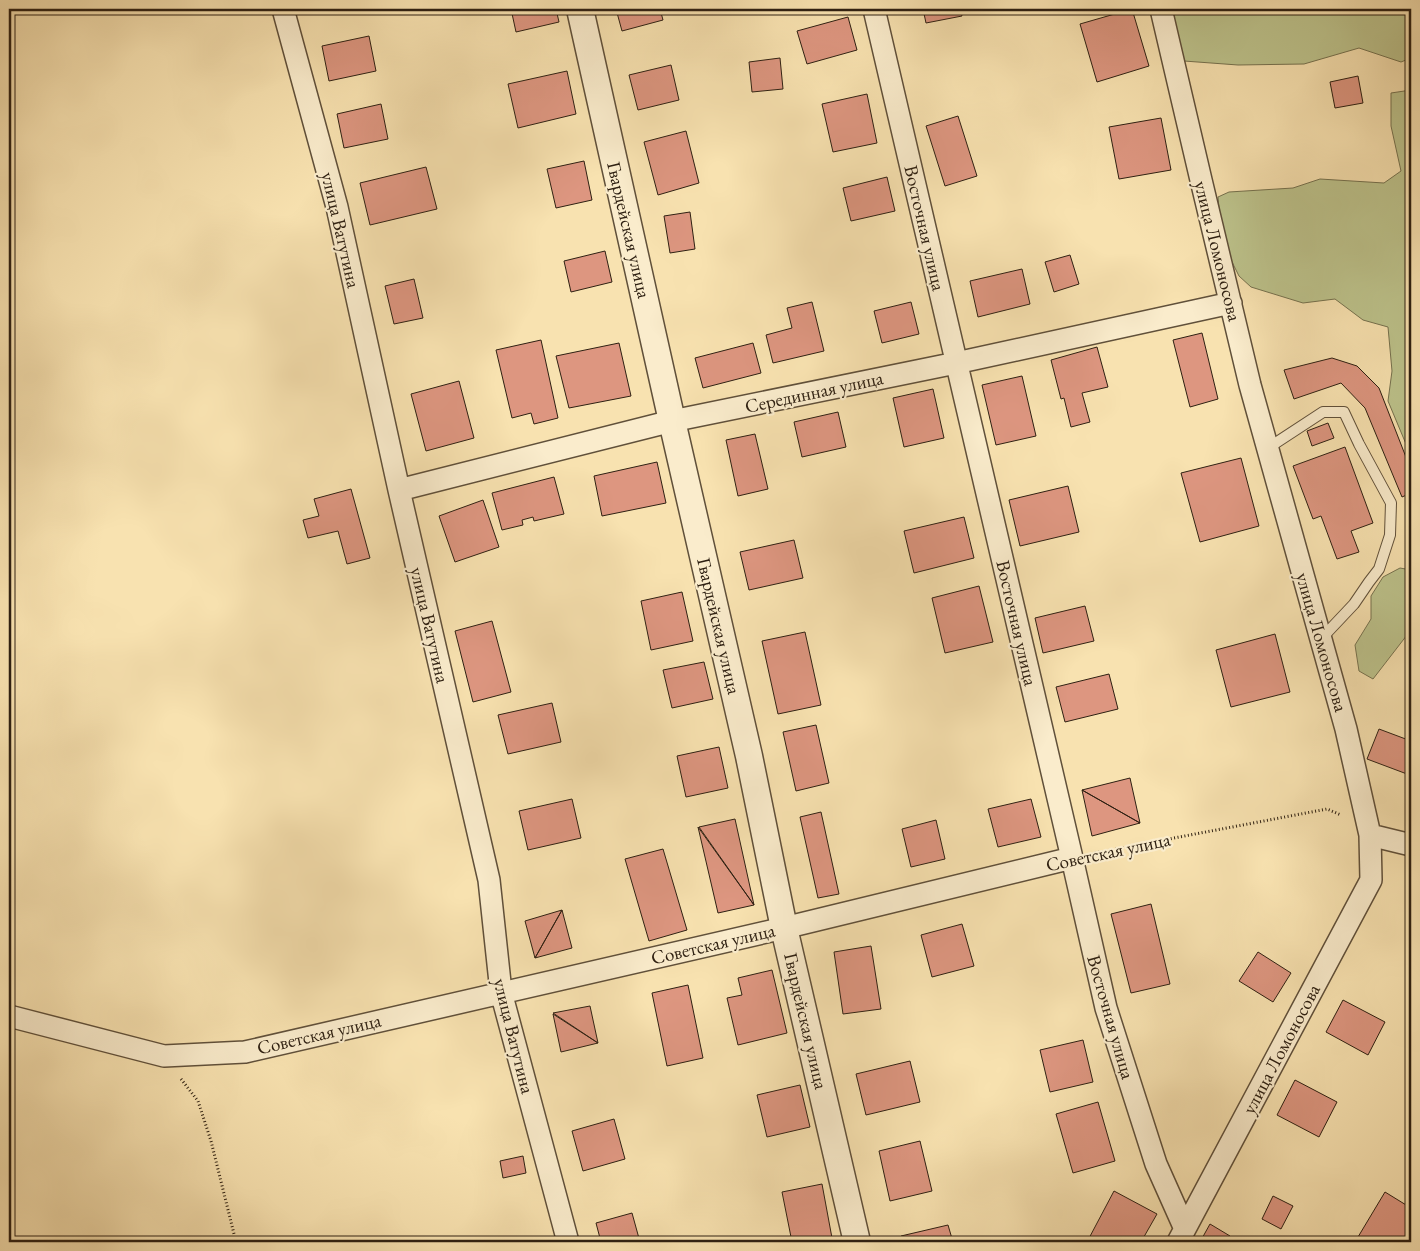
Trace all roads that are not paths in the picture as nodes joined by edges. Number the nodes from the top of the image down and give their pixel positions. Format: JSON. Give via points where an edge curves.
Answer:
{"nodes":[{"id":1,"x":283,"y":9,"type":"edge"},
{"id":2,"x":580,"y":9,"type":"edge"},
{"id":3,"x":874,"y":9,"type":"edge"},
{"id":4,"x":1162,"y":9,"type":"edge"},
{"id":5,"x":1231,"y":303,"type":"junction"},
{"id":6,"x":956,"y":363,"type":"junction"},
{"id":7,"x":672,"y":421,"type":"junction"},
{"id":8,"x":1268,"y":448,"type":"junction"},
{"id":9,"x":400,"y":490,"type":"junction"},
{"id":10,"x":1321,"y":639,"type":"junction"},
{"id":11,"x":1370,"y":835,"type":"junction"},
{"id":12,"x":1411,"y":846,"type":"edge"},
{"id":13,"x":1072,"y":858,"type":"junction"},
{"id":14,"x":784,"y":928,"type":"junction"},
{"id":15,"x":501,"y":992,"type":"junction"},
{"id":16,"x":9,"y":1016,"type":"edge"},
{"id":17,"x":1181,"y":1236,"type":"edge"},
{"id":18,"x":568,"y":1242,"type":"edge"},
{"id":19,"x":857,"y":1242,"type":"edge"}],
"edges":[{"from":1,"to":9,"type":"street","name":"улица Ватутина","via":[[337,207]]},
{"from":2,"to":7,"type":"street","name":"Гвардейская улица"},
{"from":3,"to":6,"type":"street","name":"Восточная улица"},
{"from":4,"to":5,"type":"street","name":"улица Ломоносова"},
{"from":5,"to":6,"type":"street","name":"Серединная улица"},
{"from":5,"to":8,"type":"street","name":"улица Ломоносова"},
{"from":6,"to":7,"type":"street","name":"Серединная улица"},
{"from":6,"to":13,"type":"street","name":"Восточная улица"},
{"from":7,"to":9,"type":"street","name":"Серединная улица"},
{"from":7,"to":14,"type":"street","name":"Гвардейская улица","via":[[749,756]]},
{"from":8,"to":10,"type":"street","name":"улица Ломоносова"},
{"from":8,"to":10,"type":"lane","via":[[1323,412],[1344,412],[1391,503],[1390,535],[1379,569],[1354,604]]},
{"from":9,"to":15,"type":"street","name":"улица Ватутина","via":[[489,880]]},
{"from":10,"to":11,"type":"street","name":"улица Ломоносова"},
{"from":11,"to":12,"type":"street"},
{"from":11,"to":17,"type":"street","name":"улица Ломоносова","via":[[1371,880]]},
{"from":13,"to":14,"type":"street","name":"Советская улица"},
{"from":13,"to":17,"type":"street","name":"Восточная улица","via":[[1106,1008]]},
{"from":14,"to":15,"type":"street","name":"Советская улица"},
{"from":14,"to":19,"type":"street","name":"Гвардейская улица"},
{"from":15,"to":16,"type":"street","name":"Советская улица","via":[[245,1052],[164,1056]]},
{"from":15,"to":18,"type":"street","name":"улица Ватутина"}]}
